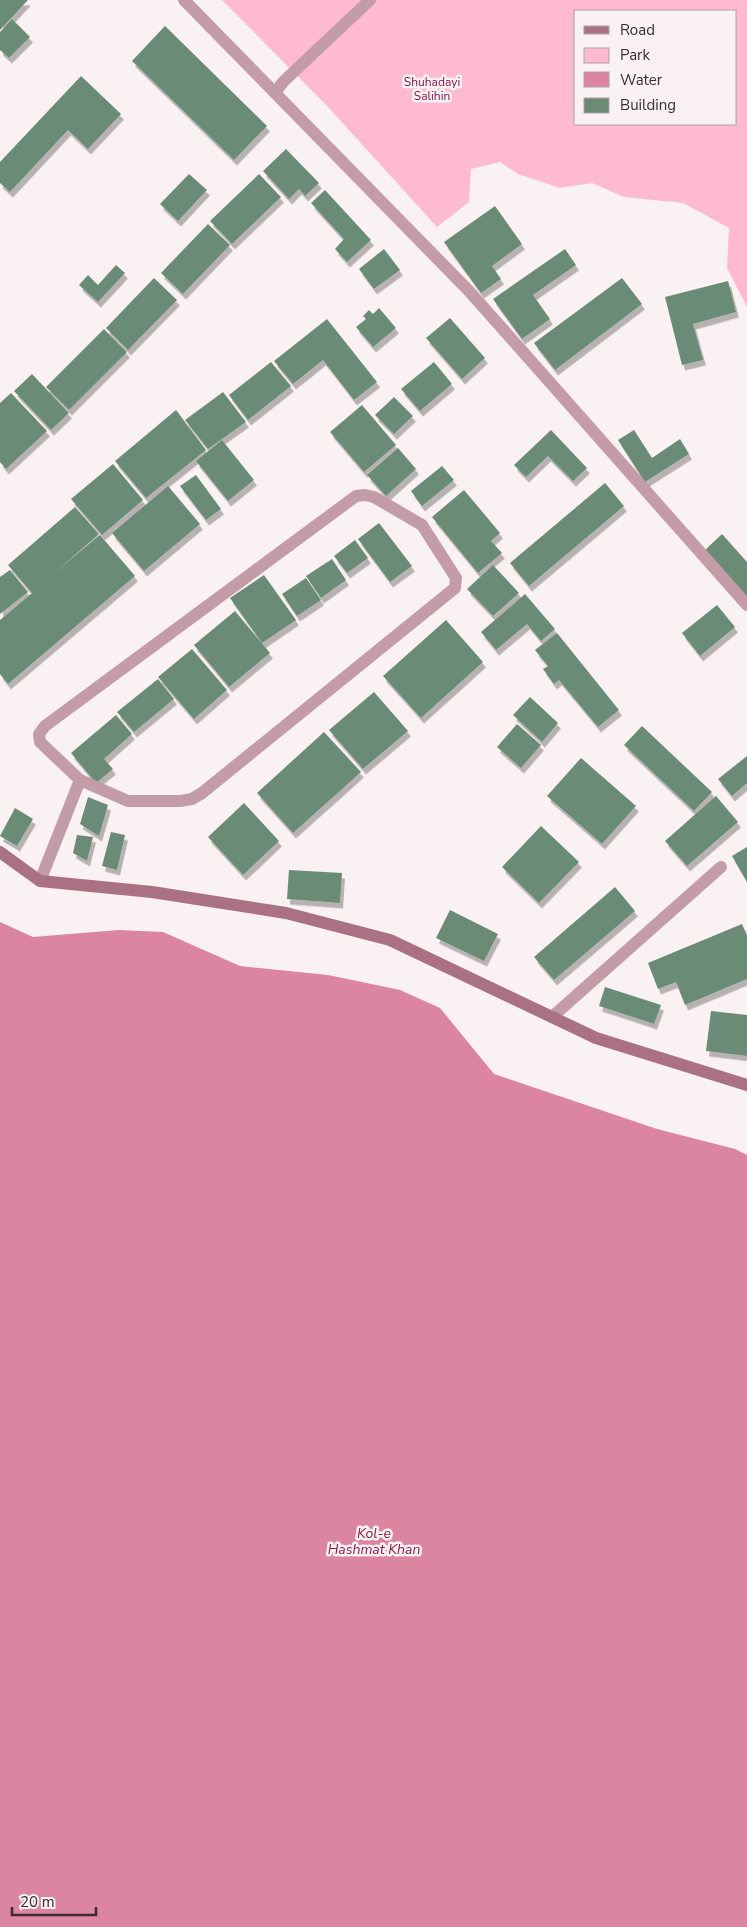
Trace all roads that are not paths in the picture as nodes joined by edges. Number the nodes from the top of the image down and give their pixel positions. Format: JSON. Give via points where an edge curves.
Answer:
{"nodes":[{"id":1,"x":184,"y":0,"type":"edge"},
{"id":2,"x":370,"y":0,"type":"edge"},
{"id":3,"x":275,"y":93,"type":"junction"},
{"id":4,"x":747,"y":605,"type":"edge"},
{"id":5,"x":80,"y":780,"type":"junction"},
{"id":6,"x":0,"y":852,"type":"edge"},
{"id":7,"x":721,"y":867,"type":"dead end"},
{"id":8,"x":40,"y":881,"type":"junction"},
{"id":9,"x":552,"y":1017,"type":"junction"},
{"id":10,"x":747,"y":1085,"type":"edge"}],
"edges":[{"from":1,"to":3,"type":"street"},
{"from":2,"to":3,"type":"street"},
{"from":3,"to":4,"type":"street","via":[[469,291]]},
{"from":5,"to":5,"type":"street","via":[[40,742],[39,734],[45,726],[356,496],[374,497],[422,526],[456,578],[455,588],[448,596],[192,798],[128,801]]},
{"from":5,"to":8,"type":"street"},
{"from":6,"to":8,"type":"street"},
{"from":7,"to":9,"type":"street"},
{"from":8,"to":9,"type":"street","via":[[152,892],[286,913],[390,940]]},
{"from":9,"to":10,"type":"street","via":[[596,1038]]}]}
